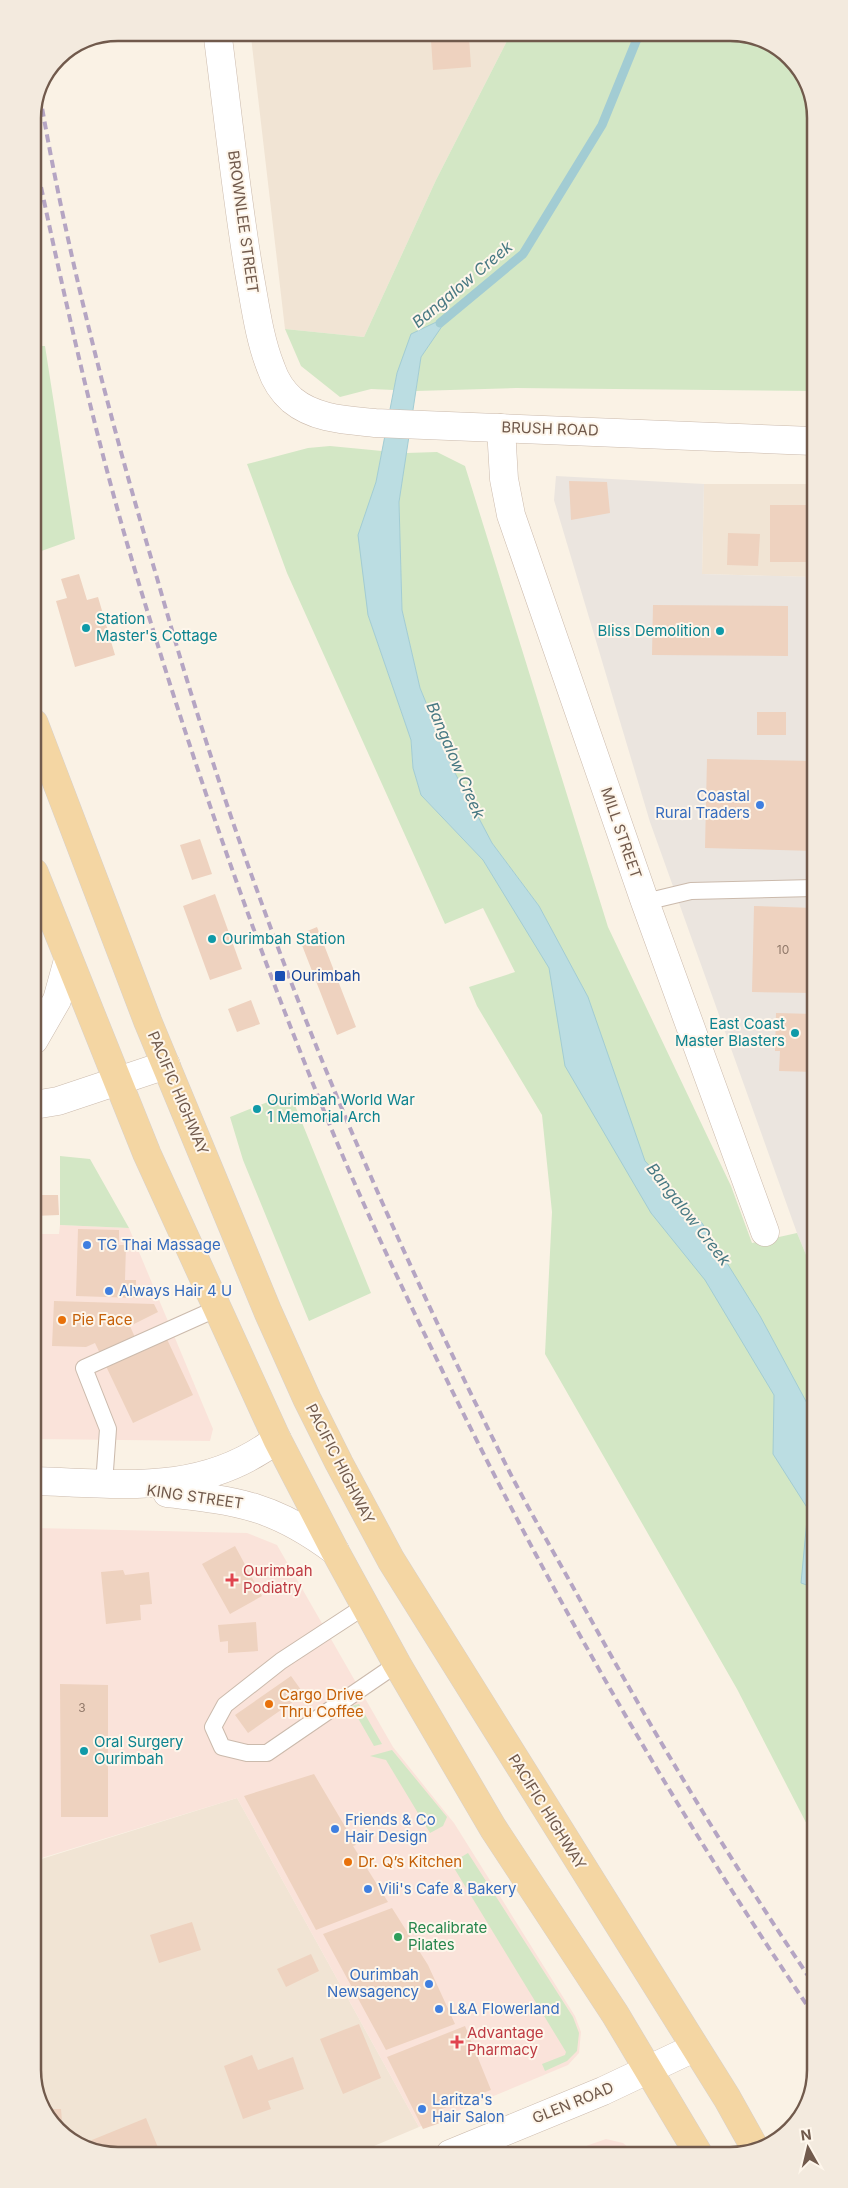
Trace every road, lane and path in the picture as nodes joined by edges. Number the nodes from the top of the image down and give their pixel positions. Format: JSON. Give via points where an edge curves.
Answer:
{"nodes":[{"id":1,"x":218,"y":41,"type":"edge"},
{"id":2,"x":291,"y":399,"type":"joint"},
{"id":3,"x":501,"y":428,"type":"junction"},
{"id":4,"x":807,"y":441,"type":"edge"},
{"id":5,"x":41,"y":741,"type":"edge"},
{"id":6,"x":807,"y":888,"type":"edge"},
{"id":7,"x":41,"y":890,"type":"edge"},
{"id":8,"x":645,"y":902,"type":"junction"},
{"id":9,"x":68,"y":960,"type":"junction"},
{"id":10,"x":41,"y":1028,"type":"edge"},
{"id":11,"x":166,"y":1064,"type":"junction"},
{"id":12,"x":117,"y":1082,"type":"junction"},
{"id":13,"x":41,"y":1104,"type":"edge"},
{"id":14,"x":765,"y":1232,"type":"dead end"},
{"id":15,"x":218,"y":1308,"type":"junction"},
{"id":16,"x":277,"y":1439,"type":"junction"},
{"id":17,"x":41,"y":1481,"type":"edge"},
{"id":18,"x":104,"y":1484,"type":"junction"},
{"id":19,"x":335,"y":1550,"type":"junction"},
{"id":20,"x":365,"y":1606,"type":"junction"},
{"id":21,"x":397,"y":1664,"type":"junction"},
{"id":22,"x":694,"y":2048,"type":"junction"},
{"id":23,"x":649,"y":2071,"type":"junction"},
{"id":24,"x":752,"y":2143,"type":"edge"},
{"id":25,"x":467,"y":2147,"type":"edge"},
{"id":26,"x":694,"y":2147,"type":"edge"}],
"edges":[{"from":1,"to":2,"type":"street","name":"BROWNLEE STREET","via":[[259,328],[271,369]]},
{"from":2,"to":3,"type":"street","name":"BRUSH ROAD","via":[[328,418]]},
{"from":3,"to":4,"type":"street","name":"BRUSH ROAD"},
{"from":3,"to":8,"type":"street","name":"MILL STREET","via":[[504,479],[511,514]]},
{"from":5,"to":11,"type":"main road","name":"PACIFIC HIGHWAY"},
{"from":6,"to":8,"type":"lane","via":[[691,891]]},
{"from":7,"to":9,"type":"main road"},
{"from":8,"to":14,"type":"street","name":"MILL STREET"},
{"from":9,"to":10,"type":"street","via":[[57,1000]]},
{"from":9,"to":12,"type":"main road"},
{"from":11,"to":12,"type":"street"},
{"from":11,"to":22,"type":"main road","name":"PACIFIC HIGHWAY","via":[[307,1399],[391,1560]]},
{"from":12,"to":13,"type":"street"},
{"from":12,"to":15,"type":"main road"},
{"from":15,"to":16,"type":"main road"},
{"from":15,"to":18,"type":"lane","via":[[84,1368],[108,1429]]},
{"from":16,"to":18,"type":"street","name":"KING STREET","via":[[241,1463],[201,1478]]},
{"from":16,"to":19,"type":"main road"},
{"from":17,"to":18,"type":"street","name":"KING STREET"},
{"from":18,"to":19,"type":"street","name":"KING STREET","via":[[254,1506],[296,1524]]},
{"from":19,"to":20,"type":"main road"},
{"from":20,"to":21,"type":"main road"},
{"from":20,"to":21,"type":"lane","via":[[281,1661],[225,1704],[213,1728],[222,1746],[247,1754],[267,1753]]},
{"from":21,"to":23,"type":"main road","via":[[493,1828]]},
{"from":22,"to":23,"type":"street","name":"GLEN ROAD"},
{"from":22,"to":24,"type":"main road","name":"PACIFIC HIGHWAY"},
{"from":23,"to":25,"type":"street","name":"GLEN ROAD"},
{"from":23,"to":26,"type":"main road"}]}
